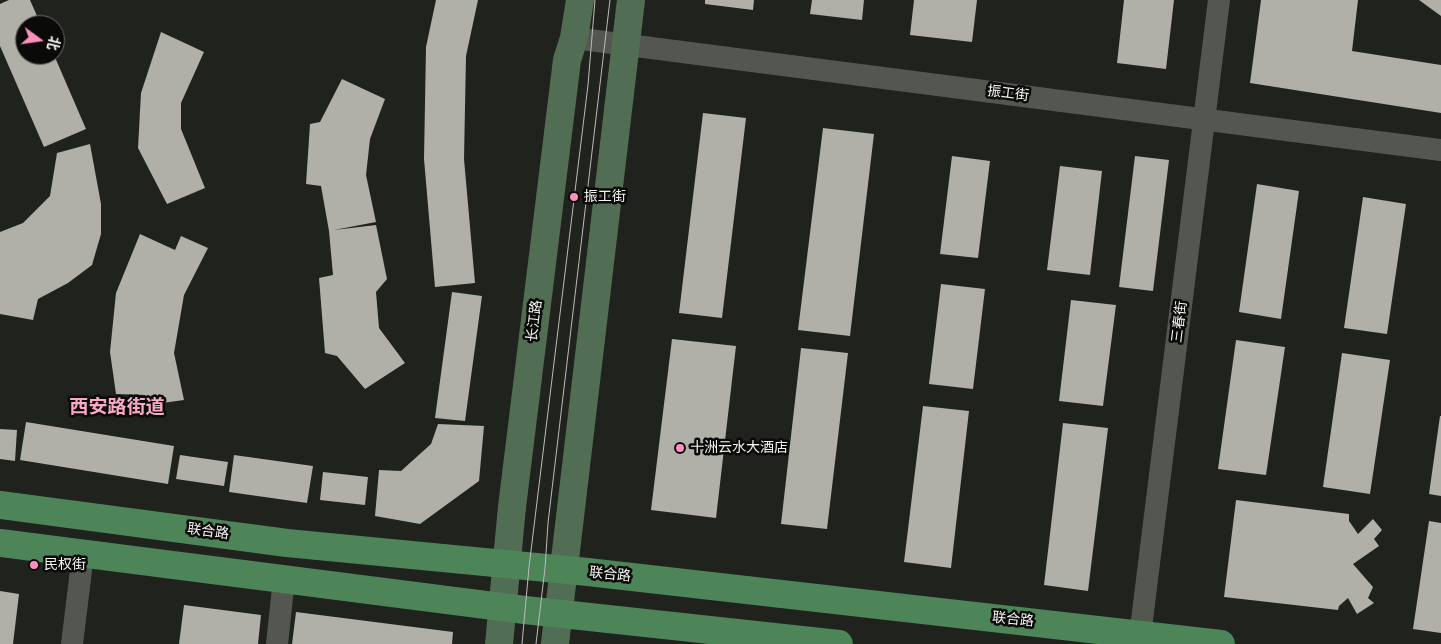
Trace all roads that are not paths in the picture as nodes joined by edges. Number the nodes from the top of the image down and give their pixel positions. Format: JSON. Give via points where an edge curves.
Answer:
{"nodes":[{"id":1,"x":580,"y":0,"type":"edge"},
{"id":2,"x":631,"y":0,"type":"edge"},
{"id":3,"x":1219,"y":0,"type":"edge"},
{"id":4,"x":574,"y":38,"type":"junction"},
{"id":5,"x":626,"y":44,"type":"junction"},
{"id":6,"x":1205,"y":119,"type":"junction"},
{"id":7,"x":1441,"y":150,"type":"edge"},
{"id":8,"x":0,"y":505,"type":"edge"},
{"id":9,"x":0,"y":543,"type":"edge"},
{"id":10,"x":83,"y":554,"type":"junction"},
{"id":11,"x":506,"y":564,"type":"junction"},
{"id":12,"x":564,"y":570,"type":"junction"},
{"id":13,"x":284,"y":579,"type":"junction"},
{"id":14,"x":503,"y":607,"type":"junction"},
{"id":15,"x":559,"y":613,"type":"junction"},
{"id":16,"x":1140,"y":639,"type":"edge"},
{"id":17,"x":781,"y":641,"type":"edge"},
{"id":18,"x":72,"y":644,"type":"edge"},
{"id":19,"x":277,"y":644,"type":"edge"},
{"id":20,"x":499,"y":644,"type":"edge"},
{"id":21,"x":555,"y":644,"type":"edge"},
{"id":22,"x":839,"y":644,"type":"edge"},
{"id":23,"x":1221,"y":644,"type":"edge"}],
"edges":[{"from":1,"to":4,"type":"main road","name":"长江路"},
{"from":2,"to":5,"type":"main road"},
{"from":3,"to":6,"type":"street","name":"三春街"},
{"from":4,"to":5,"type":"street","name":"振工街"},
{"from":4,"to":11,"type":"main road","name":"长江路","via":[[567,60]]},
{"from":5,"to":6,"type":"street","name":"振工街"},
{"from":5,"to":12,"type":"main road"},
{"from":6,"to":7,"type":"street","name":"振工街"},
{"from":6,"to":16,"type":"street","name":"三春街"},
{"from":8,"to":11,"type":"main road","name":"联合路","via":[[287,543]]},
{"from":9,"to":10,"type":"main road"},
{"from":10,"to":13,"type":"main road"},
{"from":10,"to":18,"type":"street"},
{"from":11,"to":12,"type":"main road","name":"联合路"},
{"from":11,"to":14,"type":"main road","name":"长江路"},
{"from":12,"to":15,"type":"main road"},
{"from":12,"to":16,"type":"main road","name":"联合路"},
{"from":13,"to":14,"type":"main road"},
{"from":13,"to":19,"type":"street"},
{"from":14,"to":15,"type":"main road"},
{"from":14,"to":20,"type":"main road","name":"长江路"},
{"from":15,"to":17,"type":"main road"},
{"from":15,"to":21,"type":"main road"},
{"from":16,"to":23,"type":"main road","name":"联合路"},
{"from":17,"to":22,"type":"main road"}]}
